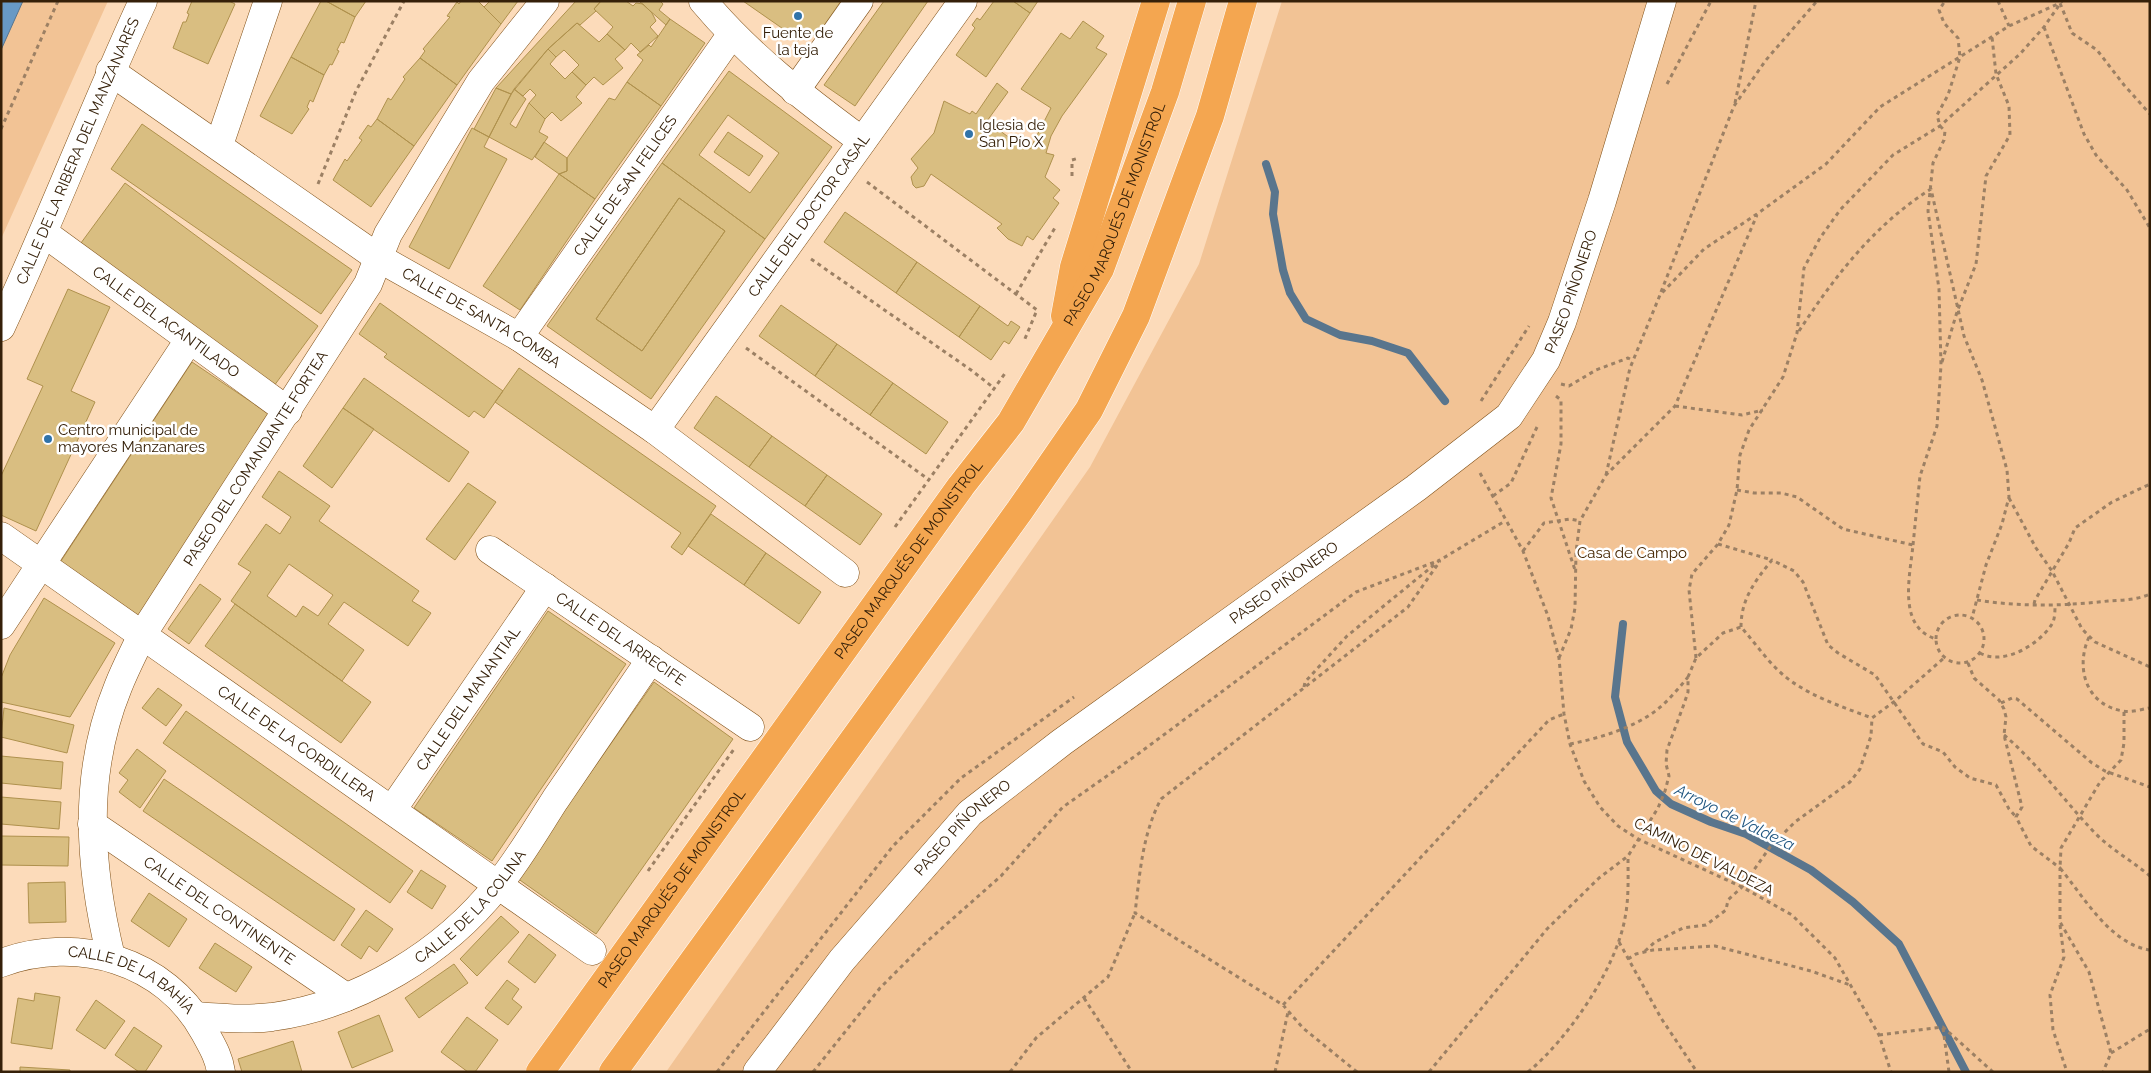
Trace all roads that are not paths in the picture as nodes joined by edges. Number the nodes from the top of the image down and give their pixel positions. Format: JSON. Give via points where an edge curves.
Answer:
{"nodes":[{"id":1,"x":143,"y":1,"type":"edge"},
{"id":2,"x":268,"y":1,"type":"edge"},
{"id":3,"x":545,"y":1,"type":"edge"},
{"id":4,"x":703,"y":1,"type":"edge"},
{"id":5,"x":860,"y":1,"type":"edge"},
{"id":6,"x":962,"y":1,"type":"edge"},
{"id":7,"x":1156,"y":1,"type":"edge"},
{"id":8,"x":1192,"y":1,"type":"edge"},
{"id":9,"x":1243,"y":1,"type":"edge"},
{"id":10,"x":1662,"y":1,"type":"edge"},
{"id":11,"x":731,"y":35,"type":"junction"},
{"id":12,"x":110,"y":72,"type":"junction"},
{"id":13,"x":795,"y":91,"type":"junction"},
{"id":14,"x":862,"y":141,"type":"junction"},
{"id":15,"x":219,"y":145,"type":"junction"},
{"id":16,"x":44,"y":233,"type":"junction"},
{"id":17,"x":377,"y":257,"type":"junction"},
{"id":18,"x":1,"y":327,"type":"edge"},
{"id":19,"x":1063,"y":332,"type":"junction"},
{"id":20,"x":520,"y":337,"type":"junction"},
{"id":21,"x":189,"y":340,"type":"junction"},
{"id":22,"x":288,"y":411,"type":"junction"},
{"id":23,"x":655,"y":430,"type":"junction"},
{"id":24,"x":1,"y":536,"type":"edge"},
{"id":25,"x":490,"y":550,"type":"dead end"},
{"id":26,"x":40,"y":564,"type":"junction"},
{"id":27,"x":845,"y":573,"type":"dead end"},
{"id":28,"x":544,"y":587,"type":"junction"},
{"id":29,"x":1,"y":625,"type":"edge"},
{"id":30,"x":142,"y":635,"type":"junction"},
{"id":31,"x":650,"y":660,"type":"junction"},
{"id":32,"x":750,"y":726,"type":"road end"},
{"id":33,"x":392,"y":810,"type":"junction"},
{"id":34,"x":92,"y":824,"type":"junction"},
{"id":35,"x":499,"y":884,"type":"junction"},
{"id":36,"x":592,"y":951,"type":"dead end"},
{"id":37,"x":111,"y":957,"type":"junction"},
{"id":38,"x":1,"y":963,"type":"edge"},
{"id":39,"x":346,"y":997,"type":"junction"},
{"id":40,"x":196,"y":1016,"type":"junction"},
{"id":41,"x":221,"y":1072,"type":"edge"},
{"id":42,"x":540,"y":1072,"type":"edge"},
{"id":43,"x":613,"y":1072,"type":"edge"},
{"id":44,"x":757,"y":1072,"type":"edge"}],
"edges":[{"from":1,"to":12,"type":"street","name":"CALLE DE LA RIBERA DEL MANZANARES"},
{"from":2,"to":15,"type":"street"},
{"from":3,"to":17,"type":"street","name":"PASEO DEL COMANDANTE FORTEA","via":[[481,81]]},
{"from":4,"to":11,"type":"street"},
{"from":5,"to":13,"type":"street"},
{"from":6,"to":14,"type":"street","name":"CALLE DEL DOCTOR CASAL"},
{"from":7,"to":19,"type":"highway","via":[[1074,267]]},
{"from":8,"to":19,"type":"highway","name":"PASEO MARQUÉS DE MONISTROL","via":[[1165,92],[1100,269]]},
{"from":9,"to":43,"type":"highway","via":[[1210,116],[1136,316],[1089,410]]},
{"from":10,"to":44,"type":"street","name":"PASEO PIÑONERO","via":[[1562,322],[1546,360],[1508,416],[1469,449],[1093,720],[970,813],[842,960]]},
{"from":11,"to":13,"type":"street"},
{"from":11,"to":20,"type":"street","name":"CALLE DE SAN FELICES"},
{"from":12,"to":15,"type":"street","name":"CALLE DE SANTA COMBA"},
{"from":12,"to":16,"type":"street","name":"CALLE DE LA RIBERA DEL MANZANARES"},
{"from":13,"to":14,"type":"street"},
{"from":14,"to":23,"type":"street","name":"CALLE DEL DOCTOR CASAL"},
{"from":15,"to":17,"type":"street","name":"CALLE DE SANTA COMBA"},
{"from":16,"to":18,"type":"street","name":"CALLE DE LA RIBERA DEL MANZANARES"},
{"from":16,"to":21,"type":"street","name":"CALLE DEL ACANTILADO"},
{"from":17,"to":20,"type":"street","name":"CALLE DE SANTA COMBA"},
{"from":17,"to":22,"type":"street","name":"PASEO DEL COMANDANTE FORTEA","via":[[368,284]]},
{"from":19,"to":42,"type":"highway","name":"PASEO MARQUÉS DE MONISTROL","via":[[1011,422],[961,486]]},
{"from":20,"to":23,"type":"street","name":"CALLE DE SANTA COMBA"},
{"from":21,"to":22,"type":"street","name":"CALLE DEL ACANTILADO"},
{"from":21,"to":26,"type":"street"},
{"from":22,"to":30,"type":"street","name":"PASEO DEL COMANDANTE FORTEA"},
{"from":23,"to":27,"type":"street","name":"CALLE DE SANTA COMBA"},
{"from":24,"to":26,"type":"street","name":"CALLE DE LA CORDILLERA"},
{"from":25,"to":28,"type":"street","name":"CALLE DEL ARRECIFE"},
{"from":26,"to":29,"type":"street"},
{"from":26,"to":30,"type":"street","name":"CALLE DE LA CORDILLERA"},
{"from":28,"to":31,"type":"street","name":"CALLE DEL ARRECIFE"},
{"from":28,"to":33,"type":"street","name":"CALLE DEL MANANTIAL"},
{"from":30,"to":33,"type":"street","name":"CALLE DE LA CORDILLERA"},
{"from":30,"to":34,"type":"street","name":"PASEO DEL COMANDANTE FORTEA","via":[[117,688],[100,748]]},
{"from":31,"to":32,"type":"street","name":"CALLE DEL ARRECIFE"},
{"from":31,"to":35,"type":"street","name":"CALLE DE LA COLINA"},
{"from":33,"to":35,"type":"street","name":"CALLE DE LA CORDILLERA"},
{"from":34,"to":37,"type":"street","name":"PASEO DEL COMANDANTE FORTEA","via":[[99,908]]},
{"from":34,"to":39,"type":"street","name":"CALLE DEL CONTINENTE"},
{"from":35,"to":36,"type":"street","name":"CALLE DE LA CORDILLERA"},
{"from":35,"to":39,"type":"street","name":"CALLE DE LA COLINA","via":[[439,944],[383,980]]},
{"from":37,"to":38,"type":"street","name":"CALLE DE LA BAHÍA","via":[[69,950],[24,954]]},
{"from":37,"to":40,"type":"street","name":"CALLE DE LA BAHÍA","via":[[161,982]]},
{"from":39,"to":40,"type":"street","name":"CALLE DE LA COLINA","via":[[271,1017]]},
{"from":40,"to":41,"type":"street","name":"CALLE DE LA BAHÍA","via":[[220,1060]]}]}
